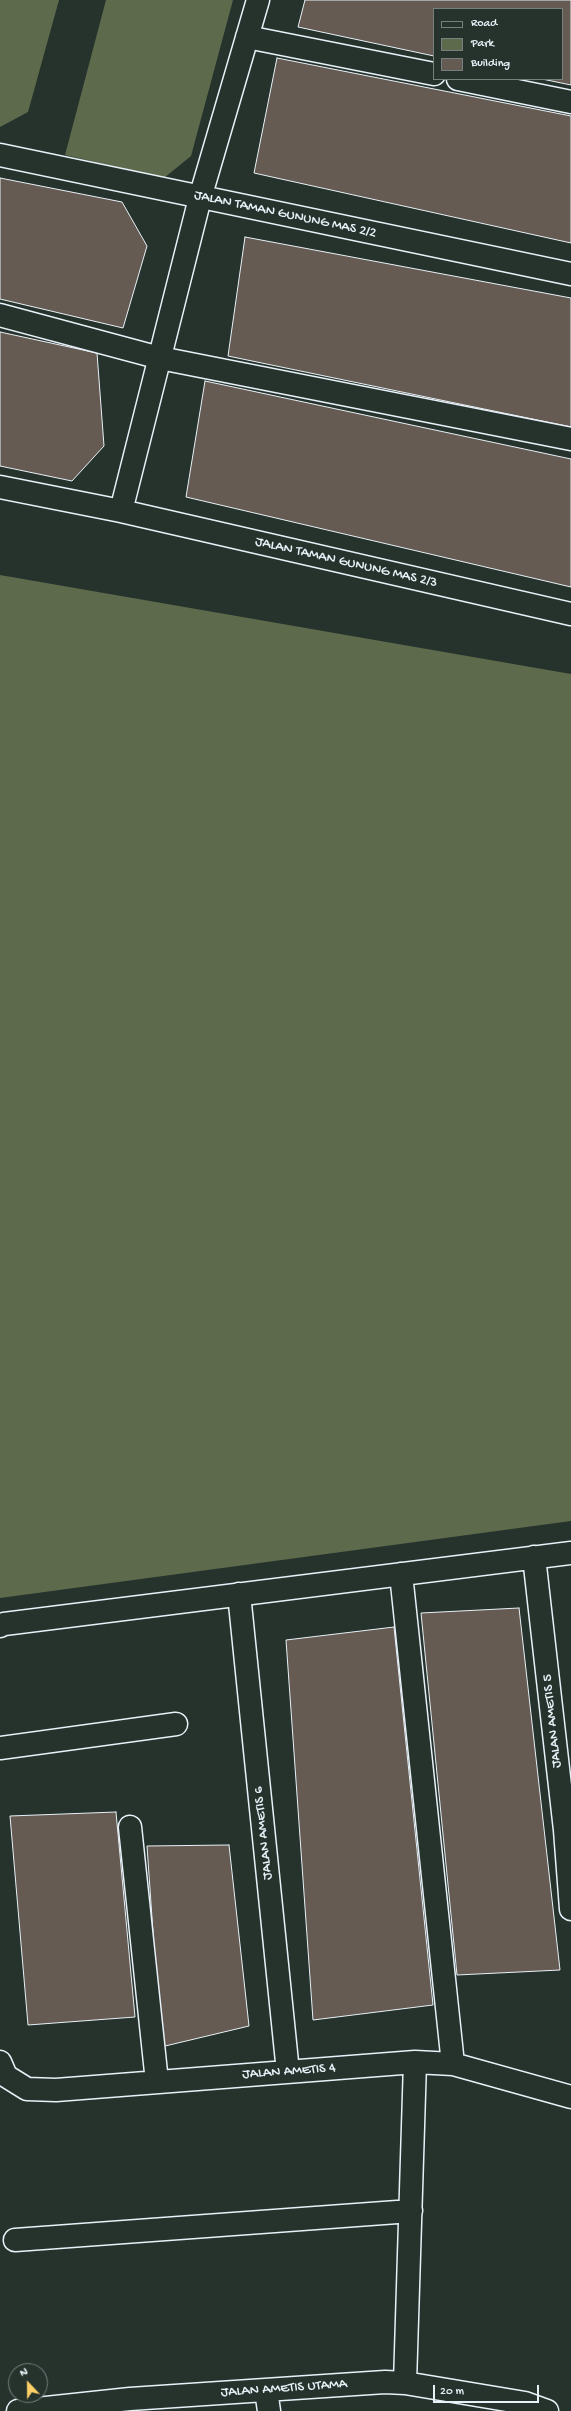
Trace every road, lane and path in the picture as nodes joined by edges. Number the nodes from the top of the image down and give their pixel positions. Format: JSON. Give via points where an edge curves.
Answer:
{"nodes":[{"id":1,"x":258,"y":0,"type":"edge"},
{"id":2,"x":248,"y":37,"type":"junction"},
{"id":3,"x":433,"y":74,"type":"edge"},
{"id":4,"x":463,"y":80,"type":"edge"},
{"id":5,"x":571,"y":102,"type":"edge"},
{"id":6,"x":0,"y":154,"type":"edge"},
{"id":7,"x":200,"y":198,"type":"junction"},
{"id":8,"x":571,"y":274,"type":"edge"},
{"id":9,"x":0,"y":315,"type":"edge"},
{"id":10,"x":160,"y":358,"type":"junction"},
{"id":11,"x":571,"y":439,"type":"edge"},
{"id":12,"x":0,"y":486,"type":"edge"},
{"id":13,"x":121,"y":512,"type":"junction"},
{"id":14,"x":571,"y":614,"type":"edge"},
{"id":15,"x":571,"y":1553,"type":"edge"},
{"id":16,"x":534,"y":1558,"type":"junction"},
{"id":17,"x":401,"y":1574,"type":"junction"},
{"id":18,"x":239,"y":1594,"type":"junction"},
{"id":19,"x":0,"y":1626,"type":"edge"},
{"id":20,"x":176,"y":1724,"type":"dead end"},
{"id":21,"x":0,"y":1748,"type":"edge"},
{"id":22,"x":130,"y":1827,"type":"dead end"},
{"id":23,"x":568,"y":1830,"type":"edge"},
{"id":24,"x":571,"y":1909,"type":"edge"},
{"id":25,"x":415,"y":2062,"type":"junction"},
{"id":26,"x":453,"y":2064,"type":"junction"},
{"id":27,"x":3,"y":2069,"type":"edge"},
{"id":28,"x":288,"y":2072,"type":"junction"},
{"id":29,"x":157,"y":2082,"type":"junction"},
{"id":30,"x":571,"y":2097,"type":"edge"},
{"id":31,"x":411,"y":2211,"type":"junction"},
{"id":32,"x":15,"y":2240,"type":"dead end"},
{"id":33,"x":405,"y":2383,"type":"junction"},
{"id":34,"x":266,"y":2390,"type":"junction"},
{"id":35,"x":131,"y":2405,"type":"edge"},
{"id":36,"x":18,"y":2411,"type":"edge"},
{"id":37,"x":269,"y":2411,"type":"edge"},
{"id":38,"x":547,"y":2411,"type":"edge"}],
"edges":[{"from":1,"to":2,"type":"street"},
{"from":2,"to":3,"type":"street"},
{"from":2,"to":7,"type":"street"},
{"from":4,"to":5,"type":"street"},
{"from":6,"to":7,"type":"street","name":"JALAN TAMAN GUNUNG MAS 2/2"},
{"from":7,"to":8,"type":"street","name":"JALAN TAMAN GUNUNG MAS 2/2"},
{"from":7,"to":10,"type":"street"},
{"from":9,"to":10,"type":"street"},
{"from":10,"to":11,"type":"street"},
{"from":10,"to":13,"type":"street"},
{"from":12,"to":13,"type":"street","name":"JALAN TAMAN GUNUNG MAS 2/3"},
{"from":13,"to":14,"type":"street","name":"JALAN TAMAN GUNUNG MAS 2/3"},
{"from":15,"to":16,"type":"street"},
{"from":16,"to":17,"type":"street"},
{"from":16,"to":23,"type":"street","name":"JALAN AMETIS 5"},
{"from":17,"to":18,"type":"street"},
{"from":17,"to":26,"type":"street"},
{"from":18,"to":19,"type":"street"},
{"from":18,"to":28,"type":"street","name":"JALAN AMETIS 6"},
{"from":20,"to":21,"type":"street"},
{"from":22,"to":29,"type":"street"},
{"from":23,"to":24,"type":"street","name":"JALAN AMETIS 5"},
{"from":25,"to":26,"type":"street","name":"JALAN AMETIS 4"},
{"from":25,"to":28,"type":"street","name":"JALAN AMETIS 4"},
{"from":25,"to":31,"type":"street"},
{"from":26,"to":30,"type":"street","name":"JALAN AMETIS 4"},
{"from":27,"to":29,"type":"street","name":"JALAN AMETIS 4","via":[[27,2089],[56,2090]]},
{"from":28,"to":29,"type":"street","name":"JALAN AMETIS 4"},
{"from":31,"to":32,"type":"street"},
{"from":31,"to":33,"type":"street"},
{"from":33,"to":34,"type":"street","name":"JALAN AMETIS UTAMA","via":[[385,2382]]},
{"from":33,"to":38,"type":"street","name":"JALAN AMETIS UTAMA","via":[[525,2403]]},
{"from":34,"to":35,"type":"street","name":"JALAN AMETIS UTAMA"},
{"from":34,"to":37,"type":"street"},
{"from":35,"to":36,"type":"street","name":"JALAN AMETIS UTAMA"}]}
